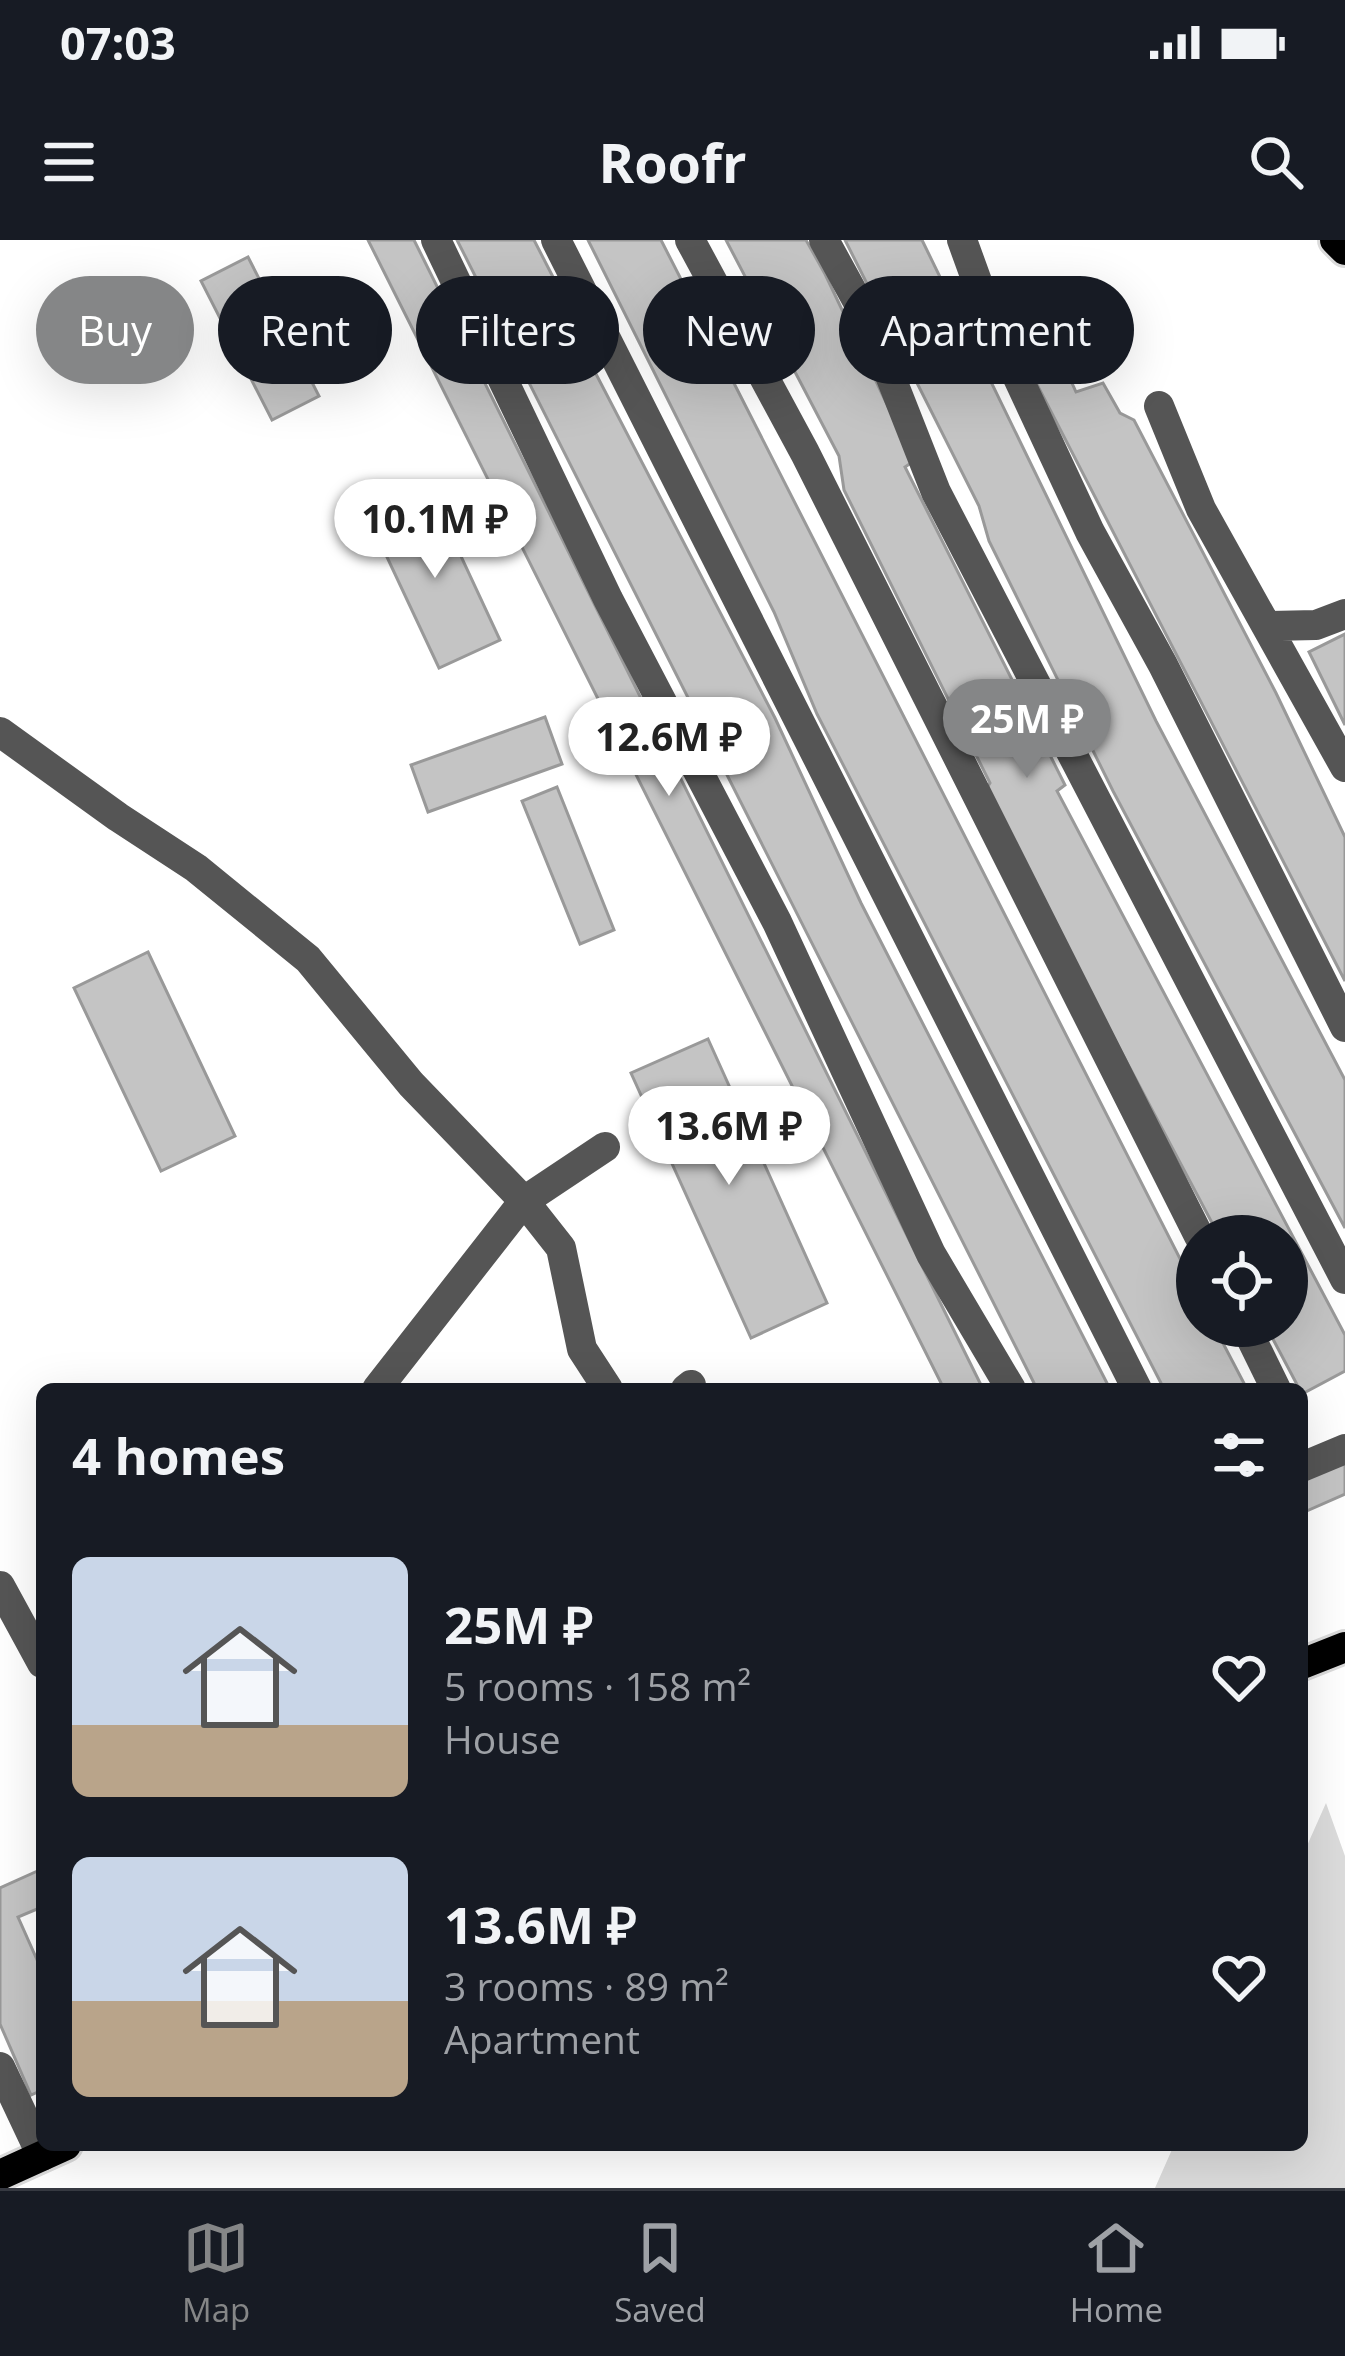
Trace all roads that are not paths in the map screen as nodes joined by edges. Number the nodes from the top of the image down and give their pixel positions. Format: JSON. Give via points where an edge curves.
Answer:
{"nodes":[{"id":1,"x":436,"y":240,"type":"edge"},
{"id":2,"x":556,"y":240,"type":"edge"},
{"id":3,"x":690,"y":240,"type":"edge"},
{"id":4,"x":824,"y":240,"type":"edge"},
{"id":5,"x":962,"y":240,"type":"edge"},
{"id":6,"x":1335,"y":240,"type":"edge"},
{"id":7,"x":1345,"y":250,"type":"edge"},
{"id":8,"x":1159,"y":406,"type":"dead end"},
{"id":9,"x":1345,"y":614,"type":"edge"},
{"id":10,"x":1267,"y":626,"type":"junction"},
{"id":11,"x":0,"y":732,"type":"edge"},
{"id":12,"x":1345,"y":767,"type":"edge"},
{"id":13,"x":1345,"y":1028,"type":"edge"},
{"id":14,"x":605,"y":1148,"type":"dead end"},
{"id":15,"x":524,"y":1201,"type":"junction"},
{"id":16,"x":1188,"y":1215,"type":"edge"},
{"id":17,"x":1345,"y":1279,"type":"edge"},
{"id":18,"x":1255,"y":1347,"type":"edge"},
{"id":19,"x":381,"y":1383,"type":"edge"},
{"id":20,"x":604,"y":1383,"type":"edge"},
{"id":21,"x":1007,"y":1383,"type":"edge"},
{"id":22,"x":1134,"y":1383,"type":"edge"},
{"id":23,"x":1273,"y":1383,"type":"edge"},
{"id":24,"x":1345,"y":1449,"type":"edge"},
{"id":25,"x":1308,"y":1456,"type":"edge"},
{"id":26,"x":0,"y":1586,"type":"edge"},
{"id":27,"x":1345,"y":1647,"type":"edge"},
{"id":28,"x":36,"y":1652,"type":"edge"},
{"id":29,"x":1308,"y":1662,"type":"edge"},
{"id":30,"x":0,"y":2067,"type":"edge"},
{"id":31,"x":36,"y":2122,"type":"edge"},
{"id":32,"x":52,"y":2151,"type":"edge"},
{"id":33,"x":0,"y":2175,"type":"edge"}],
"edges":[{"from":1,"to":21,"type":"lane","via":[[608,598],[777,922],[931,1253]]},
{"from":2,"to":22,"type":"lane"},
{"from":3,"to":16,"type":"lane","via":[[806,453]]},
{"from":4,"to":17,"type":"lane","via":[[868,322],[936,492]]},
{"from":5,"to":13,"type":"lane","via":[[1090,532]]},
{"from":6,"to":7,"type":"main road"},
{"from":8,"to":10,"type":"lane","via":[[1202,509]]},
{"from":9,"to":10,"type":"lane","via":[[1316,625]]},
{"from":10,"to":12,"type":"lane"},
{"from":11,"to":15,"type":"lane","via":[[196,868],[308,959],[411,1084]]},
{"from":14,"to":15,"type":"lane"},
{"from":15,"to":19,"type":"lane"},
{"from":15,"to":20,"type":"lane","via":[[561,1248],[582,1349]]},
{"from":18,"to":23,"type":"lane"},
{"from":24,"to":25,"type":"lane"},
{"from":26,"to":28,"type":"lane"},
{"from":27,"to":29,"type":"main road"},
{"from":30,"to":31,"type":"lane"},
{"from":32,"to":33,"type":"main road"}]}
